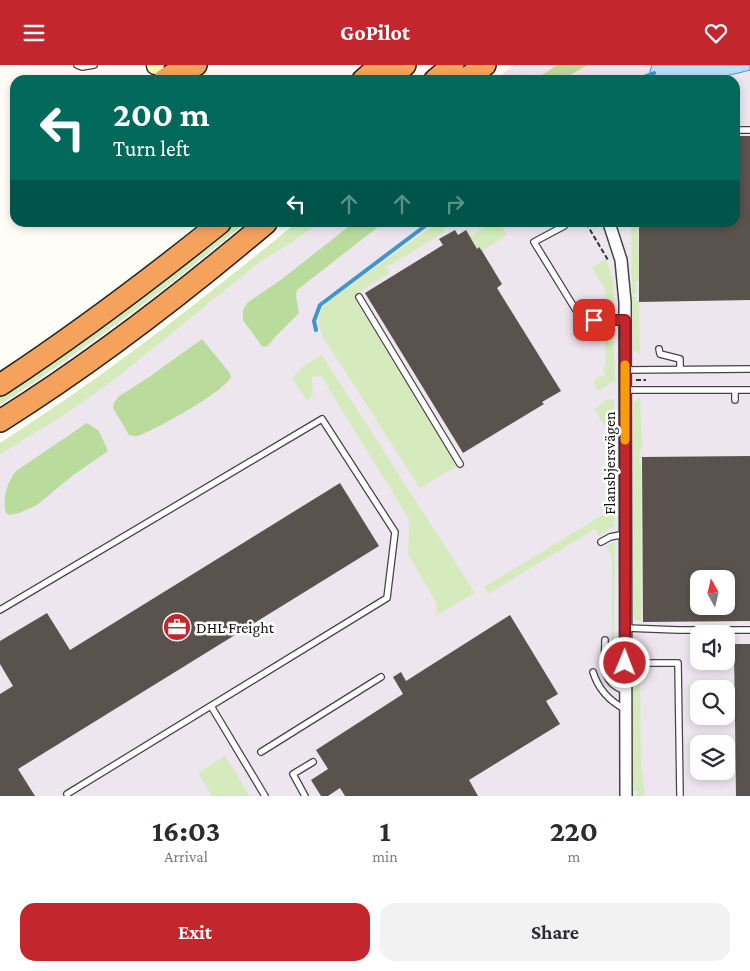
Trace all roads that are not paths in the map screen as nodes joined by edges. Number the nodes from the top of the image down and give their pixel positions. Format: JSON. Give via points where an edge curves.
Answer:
{"nodes":[{"id":1,"x":77,"y":65,"type":"edge"},
{"id":2,"x":94,"y":65,"type":"edge"},
{"id":3,"x":196,"y":65,"type":"edge"},
{"id":4,"x":380,"y":65,"type":"edge"},
{"id":5,"x":405,"y":65,"type":"edge"},
{"id":6,"x":453,"y":65,"type":"edge"},
{"id":7,"x":486,"y":65,"type":"edge"},
{"id":8,"x":158,"y":70,"type":"edge"},
{"id":9,"x":369,"y":75,"type":"edge"},
{"id":10,"x":394,"y":75,"type":"edge"},
{"id":11,"x":441,"y":75,"type":"edge"},
{"id":12,"x":471,"y":75,"type":"edge"},
{"id":13,"x":199,"y":227,"type":"edge"},
{"id":14,"x":215,"y":227,"type":"edge"},
{"id":15,"x":261,"y":227,"type":"edge"},
{"id":16,"x":267,"y":227,"type":"edge"},
{"id":17,"x":562,"y":227,"type":"edge"},
{"id":18,"x":610,"y":227,"type":"edge"},
{"id":19,"x":243,"y":242,"type":"junction"},
{"id":20,"x":359,"y":297,"type":"dead end"},
{"id":21,"x":625,"y":320,"type":"junction"},
{"id":22,"x":659,"y":349,"type":"dead end"},
{"id":23,"x":680,"y":369,"type":"junction"},
{"id":24,"x":750,"y":369,"type":"edge"},
{"id":25,"x":625,"y":370,"type":"junction"},
{"id":26,"x":0,"y":376,"type":"edge"},
{"id":27,"x":0,"y":385,"type":"edge"},
{"id":28,"x":625,"y":390,"type":"junction"},
{"id":29,"x":735,"y":390,"type":"junction"},
{"id":30,"x":750,"y":390,"type":"edge"},
{"id":31,"x":735,"y":399,"type":"dead end"},
{"id":32,"x":0,"y":421,"type":"edge"},
{"id":33,"x":460,"y":464,"type":"dead end"},
{"id":34,"x":625,"y":534,"type":"junction"},
{"id":35,"x":601,"y":542,"type":"dead end"},
{"id":36,"x":0,"y":610,"type":"edge"},
{"id":37,"x":626,"y":628,"type":"junction"},
{"id":38,"x":750,"y":630,"type":"edge"},
{"id":39,"x":605,"y":640,"type":"dead end"},
{"id":40,"x":625,"y":663,"type":"junction"},
{"id":41,"x":593,"y":671,"type":"dead end"},
{"id":42,"x":381,"y":677,"type":"dead end"},
{"id":43,"x":625,"y":691,"type":"junction"},
{"id":44,"x":211,"y":706,"type":"junction"},
{"id":45,"x":625,"y":709,"type":"junction"},
{"id":46,"x":261,"y":752,"type":"dead end"},
{"id":47,"x":314,"y":762,"type":"dead end"},
{"id":48,"x":67,"y":795,"type":"dead end"},
{"id":49,"x":680,"y":795,"type":"dead end"},
{"id":50,"x":265,"y":796,"type":"edge"},
{"id":51,"x":306,"y":796,"type":"edge"},
{"id":52,"x":626,"y":796,"type":"edge"}],
"edges":[{"from":1,"to":2,"type":"lane"},
{"from":3,"to":8,"type":"highway","via":[[178,71]]},
{"from":4,"to":9,"type":"highway"},
{"from":5,"to":10,"type":"highway"},
{"from":6,"to":11,"type":"highway"},
{"from":7,"to":12,"type":"highway"},
{"from":13,"to":26,"type":"highway"},
{"from":14,"to":27,"type":"highway","via":[[108,310]]},
{"from":15,"to":19,"type":"highway"},
{"from":16,"to":19,"type":"highway"},
{"from":17,"to":21,"type":"lane","via":[[534,242],[582,320]]},
{"from":18,"to":21,"type":"street","name":"Flansbjersvägen","via":[[622,260]]},
{"from":19,"to":32,"type":"highway","via":[[160,309],[62,381]]},
{"from":20,"to":33,"type":"lane"},
{"from":21,"to":25,"type":"street","name":"Flansbjersvägen"},
{"from":22,"to":23,"type":"lane","via":[[660,354],[680,359]]},
{"from":23,"to":24,"type":"lane"},
{"from":23,"to":25,"type":"lane"},
{"from":25,"to":28,"type":"street","name":"Flansbjersvägen"},
{"from":28,"to":29,"type":"lane"},
{"from":28,"to":34,"type":"street","name":"Flansbjersvägen"},
{"from":29,"to":30,"type":"lane"},
{"from":29,"to":31,"type":"lane"},
{"from":34,"to":35,"type":"lane"},
{"from":34,"to":37,"type":"street","name":"Flansbjersvägen"},
{"from":36,"to":44,"type":"lane","via":[[322,419],[394,532],[387,598]]},
{"from":37,"to":38,"type":"lane"},
{"from":37,"to":40,"type":"street","name":"Flansbjersvägen"},
{"from":39,"to":43,"type":"lane","via":[[606,675],[615,688]]},
{"from":40,"to":43,"type":"street","name":"Flansbjersvägen"},
{"from":40,"to":49,"type":"lane","via":[[678,663]]},
{"from":41,"to":45,"type":"lane","via":[[596,683]]},
{"from":42,"to":46,"type":"lane"},
{"from":43,"to":45,"type":"street","name":"Flansbjersvägen"},
{"from":44,"to":48,"type":"lane"},
{"from":44,"to":50,"type":"lane"},
{"from":45,"to":52,"type":"street","name":"Flansbjersvägen"},
{"from":47,"to":51,"type":"lane","via":[[292,774]]}]}
